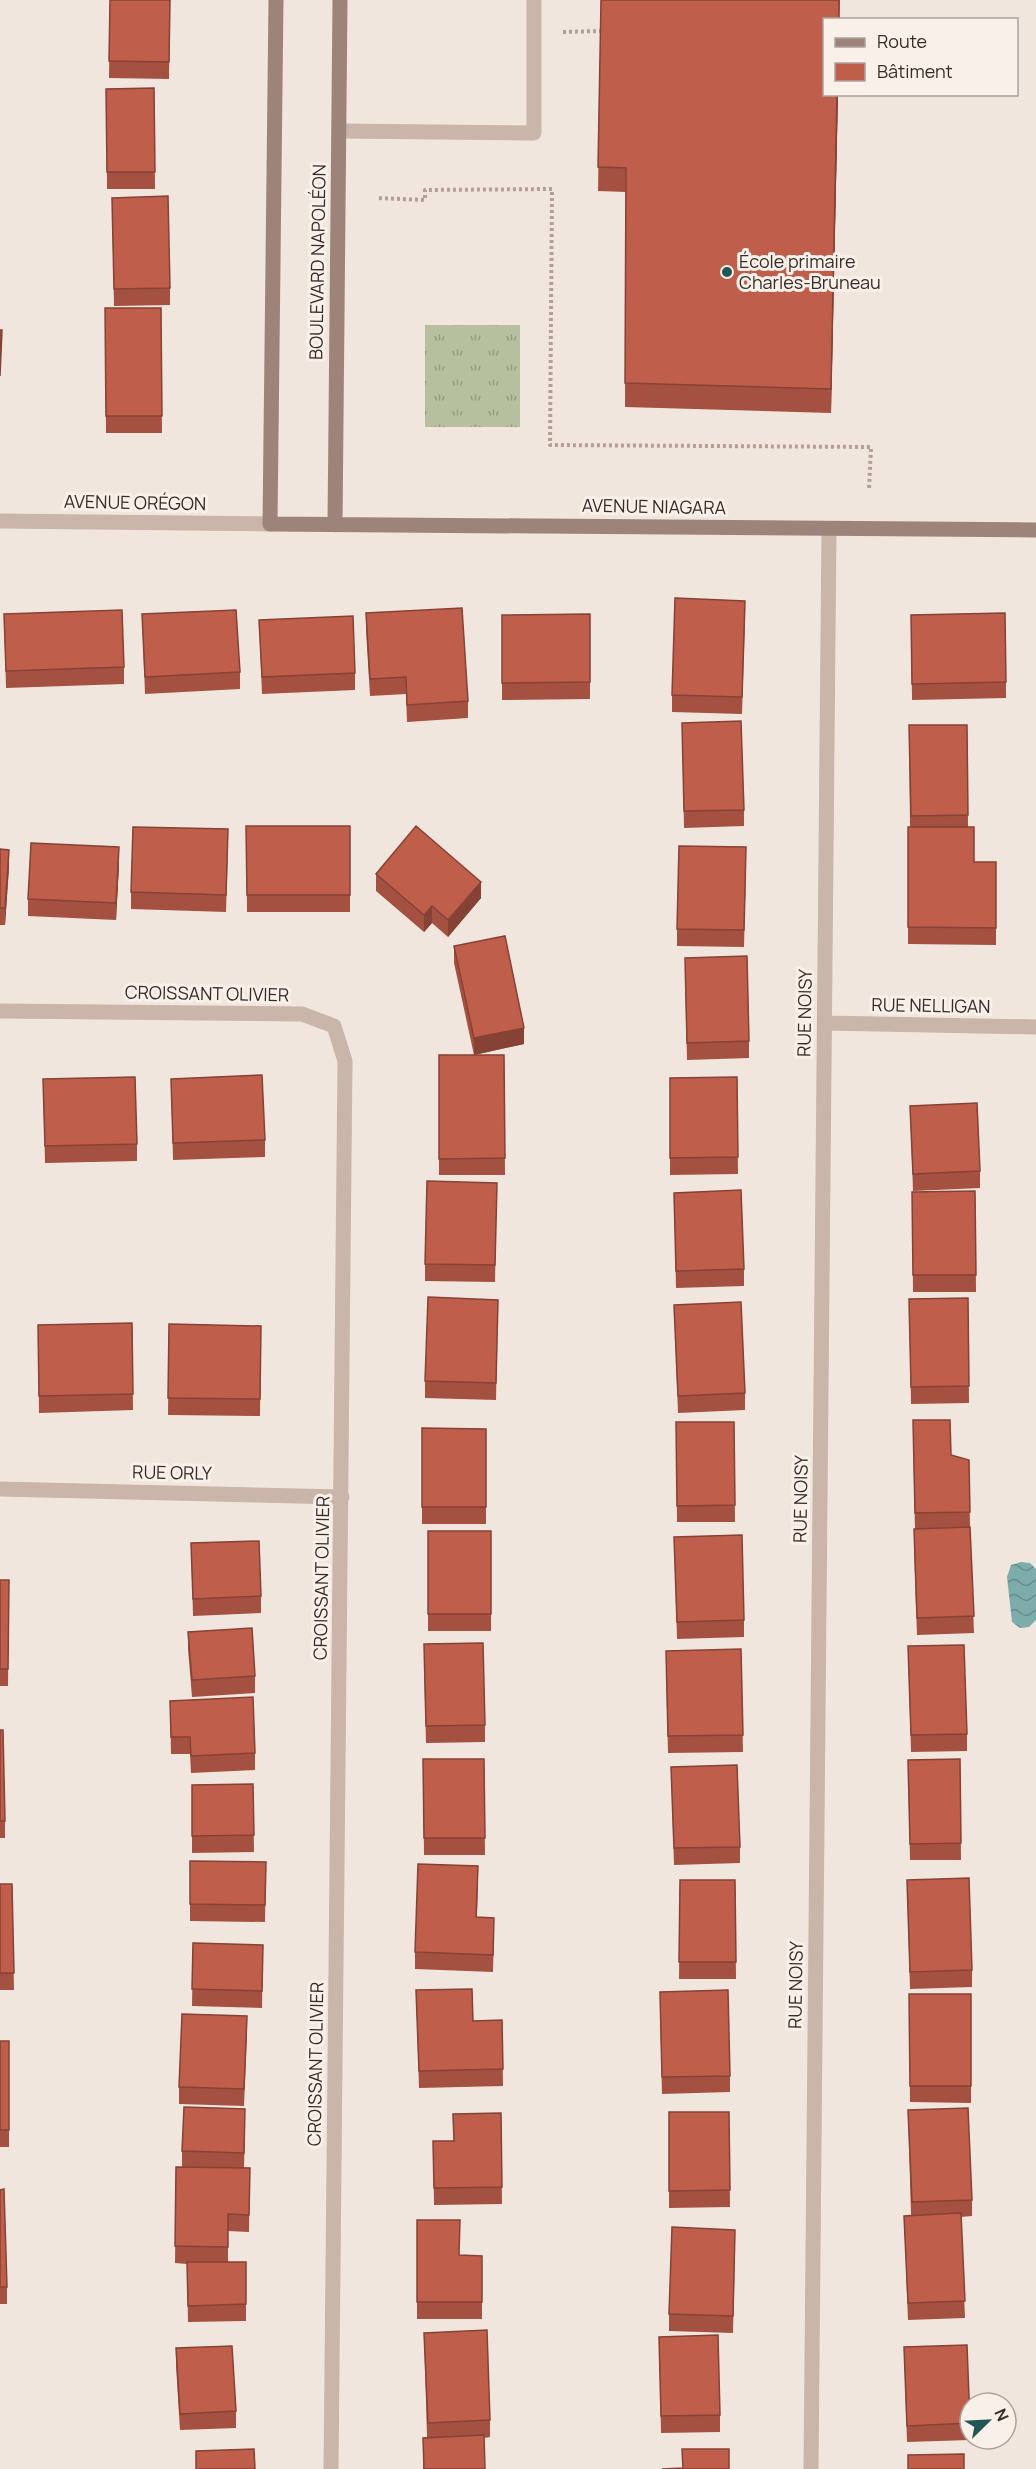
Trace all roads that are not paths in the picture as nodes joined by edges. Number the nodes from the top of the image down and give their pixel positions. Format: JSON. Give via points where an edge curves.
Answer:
{"nodes":[{"id":1,"x":276,"y":0,"type":"edge"},
{"id":2,"x":340,"y":0,"type":"edge"},
{"id":3,"x":534,"y":0,"type":"edge"},
{"id":4,"x":339,"y":131,"type":"junction"},
{"id":5,"x":0,"y":521,"type":"edge"},
{"id":6,"x":270,"y":524,"type":"junction"},
{"id":7,"x":335,"y":525,"type":"junction"},
{"id":8,"x":829,"y":529,"type":"junction"},
{"id":9,"x":1036,"y":530,"type":"edge"},
{"id":10,"x":0,"y":1011,"type":"edge"},
{"id":11,"x":825,"y":1023,"type":"junction"},
{"id":12,"x":1036,"y":1027,"type":"edge"},
{"id":13,"x":0,"y":1489,"type":"edge"},
{"id":14,"x":342,"y":1497,"type":"junction"},
{"id":15,"x":331,"y":2469,"type":"edge"},
{"id":16,"x":811,"y":2469,"type":"edge"}],
"edges":[{"from":1,"to":6,"type":"street"},
{"from":2,"to":4,"type":"street","name":"BOULEVARD NAPOLÉON"},
{"from":3,"to":4,"type":"street","via":[[534,133]]},
{"from":4,"to":7,"type":"street","name":"BOULEVARD NAPOLÉON"},
{"from":5,"to":6,"type":"street","name":"AVENUE ORÉGON"},
{"from":6,"to":7,"type":"street","name":"AVENUE NIAGARA"},
{"from":7,"to":8,"type":"street","name":"AVENUE NIAGARA"},
{"from":8,"to":9,"type":"street","name":"AVENUE NIAGARA"},
{"from":8,"to":11,"type":"street","name":"RUE NOISY"},
{"from":10,"to":14,"type":"street","name":"CROISSANT OLIVIER","via":[[302,1014],[334,1026],[345,1061]]},
{"from":11,"to":12,"type":"street","name":"RUE NELLIGAN"},
{"from":11,"to":16,"type":"street","name":"RUE NOISY"},
{"from":13,"to":14,"type":"street","name":"RUE ORLY"},
{"from":14,"to":15,"type":"street","name":"CROISSANT OLIVIER"}]}
